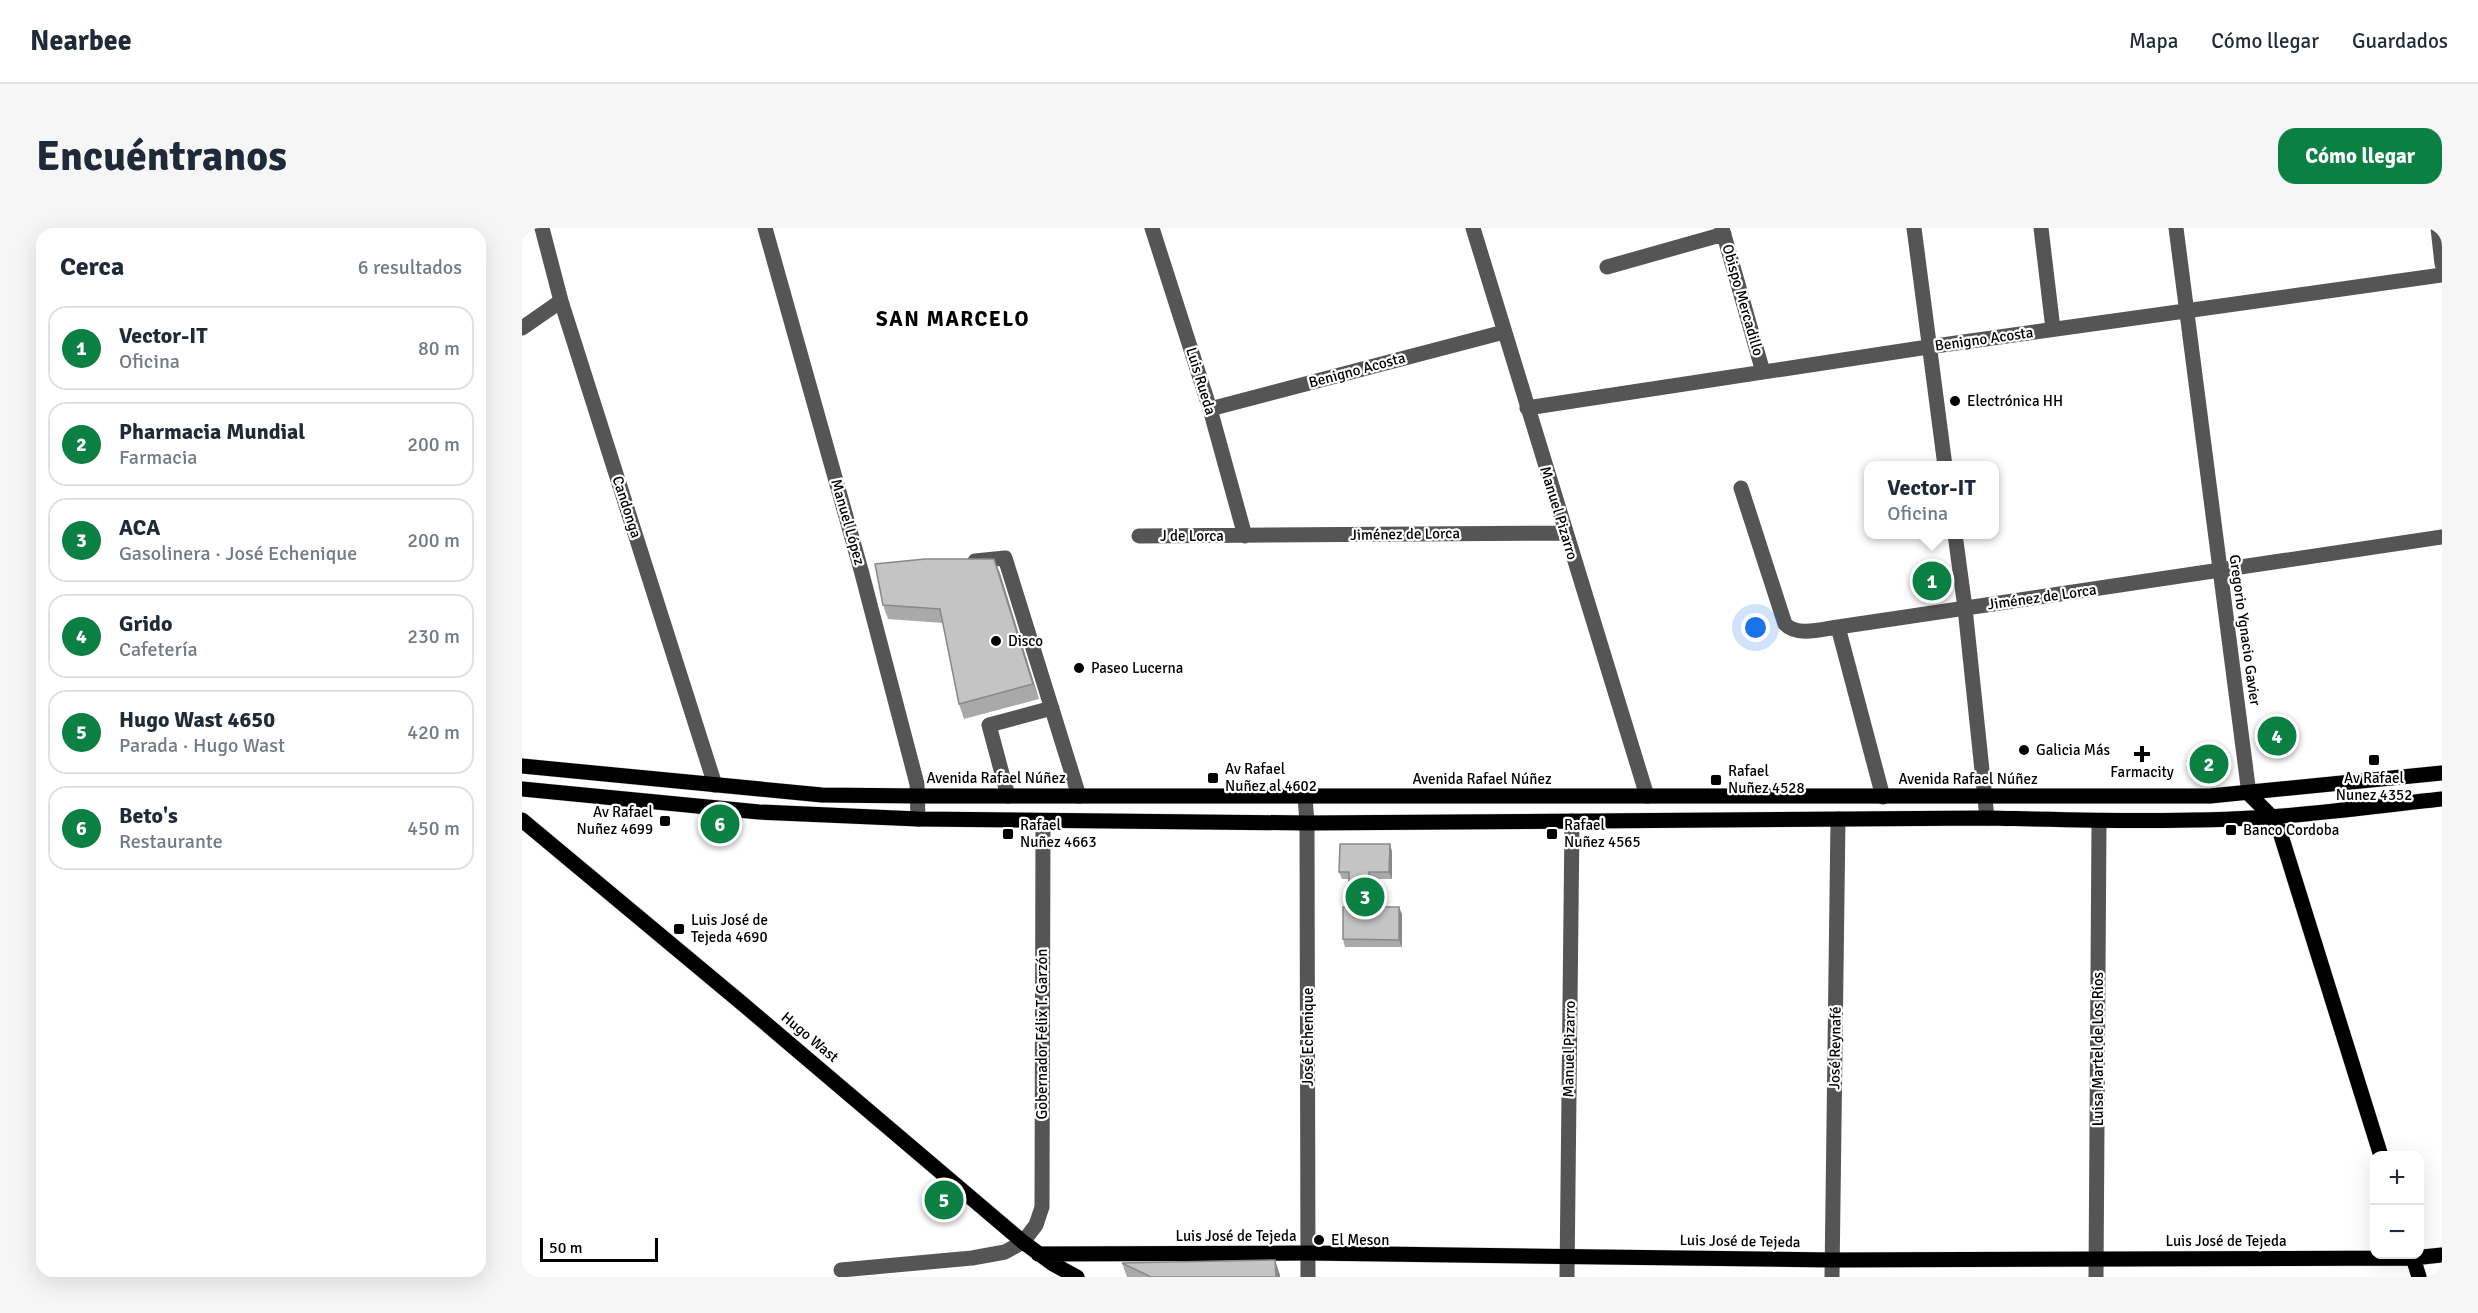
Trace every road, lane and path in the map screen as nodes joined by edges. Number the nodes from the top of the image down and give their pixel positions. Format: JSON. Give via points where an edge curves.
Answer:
{"nodes":[{"id":1,"x":542,"y":228,"type":"edge"},
{"id":2,"x":765,"y":228,"type":"edge"},
{"id":3,"x":1152,"y":228,"type":"edge"},
{"id":4,"x":1473,"y":228,"type":"edge"},
{"id":5,"x":1914,"y":228,"type":"edge"},
{"id":6,"x":2040,"y":228,"type":"edge"},
{"id":7,"x":2176,"y":228,"type":"edge"},
{"id":8,"x":2438,"y":228,"type":"edge"},
{"id":9,"x":1723,"y":231,"type":"edge"},
{"id":10,"x":2442,"y":264,"type":"edge"},
{"id":11,"x":1607,"y":267,"type":"dead end"},
{"id":12,"x":2442,"y":275,"type":"edge"},
{"id":13,"x":561,"y":301,"type":"junction"},
{"id":14,"x":2186,"y":311,"type":"junction"},
{"id":15,"x":522,"y":328,"type":"edge"},
{"id":16,"x":2054,"y":329,"type":"junction"},
{"id":17,"x":1503,"y":332,"type":"junction"},
{"id":18,"x":1929,"y":347,"type":"junction"},
{"id":19,"x":1763,"y":372,"type":"junction"},
{"id":20,"x":1527,"y":408,"type":"junction"},
{"id":21,"x":1210,"y":409,"type":"junction"},
{"id":22,"x":1944,"y":461,"type":"edge"},
{"id":23,"x":1742,"y":488,"type":"dead end"},
{"id":24,"x":1564,"y":532,"type":"junction"},
{"id":25,"x":1139,"y":536,"type":"dead end"},
{"id":26,"x":1245,"y":536,"type":"junction"},
{"id":27,"x":2442,"y":537,"type":"edge"},
{"id":28,"x":1956,"y":539,"type":"edge"},
{"id":29,"x":961,"y":562,"type":"edge"},
{"id":30,"x":2219,"y":572,"type":"junction"},
{"id":31,"x":1965,"y":608,"type":"junction"},
{"id":32,"x":1838,"y":627,"type":"junction"},
{"id":33,"x":1052,"y":708,"type":"junction"},
{"id":34,"x":522,"y":766,"type":"edge"},
{"id":35,"x":2442,"y":773,"type":"edge"},
{"id":36,"x":715,"y":785,"type":"junction"},
{"id":37,"x":522,"y":789,"type":"edge"},
{"id":38,"x":2249,"y":794,"type":"junction"},
{"id":39,"x":919,"y":796,"type":"junction"},
{"id":40,"x":1008,"y":796,"type":"junction"},
{"id":41,"x":1079,"y":796,"type":"junction"},
{"id":42,"x":1647,"y":796,"type":"junction"},
{"id":43,"x":1305,"y":797,"type":"junction"},
{"id":44,"x":1883,"y":797,"type":"junction"},
{"id":45,"x":1985,"y":797,"type":"junction"},
{"id":46,"x":2442,"y":799,"type":"edge"},
{"id":47,"x":2272,"y":817,"type":"junction"},
{"id":48,"x":1987,"y":818,"type":"junction"},
{"id":49,"x":918,"y":819,"type":"junction"},
{"id":50,"x":1838,"y":819,"type":"junction"},
{"id":51,"x":522,"y":820,"type":"edge"},
{"id":52,"x":1043,"y":821,"type":"junction"},
{"id":53,"x":1572,"y":821,"type":"junction"},
{"id":54,"x":2099,"y":821,"type":"junction"},
{"id":55,"x":1307,"y":823,"type":"junction"},
{"id":56,"x":2380,"y":1151,"type":"edge"},
{"id":57,"x":1023,"y":1242,"type":"junction"},
{"id":58,"x":1309,"y":1253,"type":"junction"},
{"id":59,"x":1038,"y":1254,"type":"junction"},
{"id":60,"x":2442,"y":1255,"type":"edge"},
{"id":61,"x":2370,"y":1256,"type":"edge"},
{"id":62,"x":2424,"y":1256,"type":"edge"},
{"id":63,"x":1566,"y":1257,"type":"junction"},
{"id":64,"x":2096,"y":1259,"type":"junction"},
{"id":65,"x":2413,"y":1259,"type":"edge"},
{"id":66,"x":1832,"y":1260,"type":"junction"},
{"id":67,"x":841,"y":1270,"type":"dead end"},
{"id":68,"x":1077,"y":1277,"type":"edge"},
{"id":69,"x":1308,"y":1277,"type":"edge"},
{"id":70,"x":1567,"y":1277,"type":"edge"},
{"id":71,"x":1832,"y":1277,"type":"edge"},
{"id":72,"x":2096,"y":1277,"type":"edge"},
{"id":73,"x":2419,"y":1277,"type":"edge"}],
"edges":[{"from":1,"to":13,"type":"street","name":"Candonga"},
{"from":2,"to":39,"type":"street","name":"Manuel López","via":[[867,569]]},
{"from":3,"to":21,"type":"street","name":"Luis Rueda"},
{"from":4,"to":17,"type":"street","name":"Manuel Pizarro"},
{"from":5,"to":18,"type":"street"},
{"from":6,"to":16,"type":"street"},
{"from":7,"to":14,"type":"street","name":"Gregorio Ygnacio Gavier"},
{"from":8,"to":10,"type":"street"},
{"from":9,"to":11,"type":"street"},
{"from":9,"to":19,"type":"street","name":"Obispo Mercadillo"},
{"from":12,"to":14,"type":"street","name":"Benigno Acosta"},
{"from":13,"to":15,"type":"street"},
{"from":13,"to":36,"type":"street","name":"Candonga"},
{"from":14,"to":16,"type":"street","name":"Benigno Acosta"},
{"from":14,"to":30,"type":"street","name":"Gregorio Ygnacio Gavier"},
{"from":16,"to":18,"type":"street","name":"Benigno Acosta"},
{"from":17,"to":20,"type":"street","name":"Manuel Pizarro"},
{"from":17,"to":21,"type":"street","name":"Benigno Acosta"},
{"from":18,"to":19,"type":"street","name":"Benigno Acosta"},
{"from":18,"to":22,"type":"street"},
{"from":19,"to":20,"type":"street","name":"Benigno Acosta"},
{"from":20,"to":24,"type":"street","name":"Manuel Pizarro"},
{"from":21,"to":26,"type":"street","name":"Luis Rueda"},
{"from":23,"to":32,"type":"street","name":"Jiménez de Lorca","via":[[1785,624],[1799,631]]},
{"from":24,"to":26,"type":"street","name":"Jiménez de Lorca"},
{"from":24,"to":42,"type":"street","name":"Manuel Pizarro"},
{"from":25,"to":26,"type":"street","name":"J de Lorca"},
{"from":27,"to":30,"type":"street","name":"Jiménez de Lorca"},
{"from":28,"to":31,"type":"street"},
{"from":29,"to":33,"type":"street","via":[[1005,558]]},
{"from":30,"to":31,"type":"street","name":"Jiménez de Lorca"},
{"from":30,"to":38,"type":"street","name":"Gregorio Ygnacio Gavier"},
{"from":31,"to":32,"type":"street","name":"Jiménez de Lorca"},
{"from":31,"to":45,"type":"street"},
{"from":32,"to":44,"type":"street"},
{"from":33,"to":40,"type":"street","via":[[989,725]]},
{"from":33,"to":41,"type":"street"},
{"from":34,"to":36,"type":"main road","name":"Avenida Rafael Núñez"},
{"from":35,"to":38,"type":"main road","name":"Avenida Rafael Núñez"},
{"from":36,"to":39,"type":"main road","name":"Avenida Rafael Núñez","via":[[822,795]]},
{"from":37,"to":49,"type":"main road","via":[[770,813]]},
{"from":38,"to":45,"type":"main road","name":"Avenida Rafael Núñez"},
{"from":38,"to":47,"type":"main road"},
{"from":39,"to":40,"type":"main road","name":"Avenida Rafael Núñez"},
{"from":39,"to":49,"type":"street","name":"Manuel López"},
{"from":40,"to":41,"type":"main road","name":"Avenida Rafael Núñez"},
{"from":41,"to":43,"type":"main road","name":"Avenida Rafael Núñez"},
{"from":42,"to":43,"type":"main road","name":"Avenida Rafael Núñez"},
{"from":42,"to":44,"type":"main road","name":"Avenida Rafael Núñez"},
{"from":43,"to":55,"type":"street","name":"José Echenique"},
{"from":44,"to":45,"type":"main road","name":"Avenida Rafael Núñez"},
{"from":45,"to":48,"type":"street"},
{"from":46,"to":47,"type":"main road"},
{"from":47,"to":54,"type":"main road"},
{"from":47,"to":56,"type":"main road"},
{"from":48,"to":50,"type":"main road"},
{"from":48,"to":54,"type":"main road"},
{"from":49,"to":52,"type":"main road"},
{"from":50,"to":53,"type":"main road"},
{"from":50,"to":66,"type":"street","name":"José Reynafé"},
{"from":51,"to":57,"type":"main road","name":"Hugo Wast"},
{"from":52,"to":55,"type":"main road"},
{"from":52,"to":57,"type":"street","name":"Gobernador Félix T. Garzón","via":[[1042,1207],[1036,1225]]},
{"from":53,"to":55,"type":"main road"},
{"from":53,"to":63,"type":"street","name":"Manuel Pizarro"},
{"from":54,"to":64,"type":"street","name":"Luisa Martel de Los Ríos"},
{"from":55,"to":58,"type":"street","name":"José Echenique"},
{"from":57,"to":59,"type":"main road","name":"Hugo Wast"},
{"from":57,"to":67,"type":"street","via":[[1005,1252],[972,1258]]},
{"from":58,"to":59,"type":"main road","name":"Luis José de Tejeda"},
{"from":58,"to":63,"type":"main road","name":"Luis José de Tejeda"},
{"from":58,"to":69,"type":"street","name":"José Echenique"},
{"from":59,"to":68,"type":"main road","name":"Hugo Wast"},
{"from":60,"to":62,"type":"main road","name":"Luis José de Tejeda"},
{"from":61,"to":64,"type":"main road","name":"Luis José de Tejeda"},
{"from":63,"to":66,"type":"main road","name":"Luis José de Tejeda"},
{"from":63,"to":70,"type":"street","name":"Manuel Pizarro"},
{"from":64,"to":66,"type":"main road","name":"Luis José de Tejeda"},
{"from":64,"to":72,"type":"street","name":"Luisa Martel de Los Ríos"},
{"from":65,"to":73,"type":"main road"},
{"from":66,"to":71,"type":"street","name":"José Reynafé"}]}
